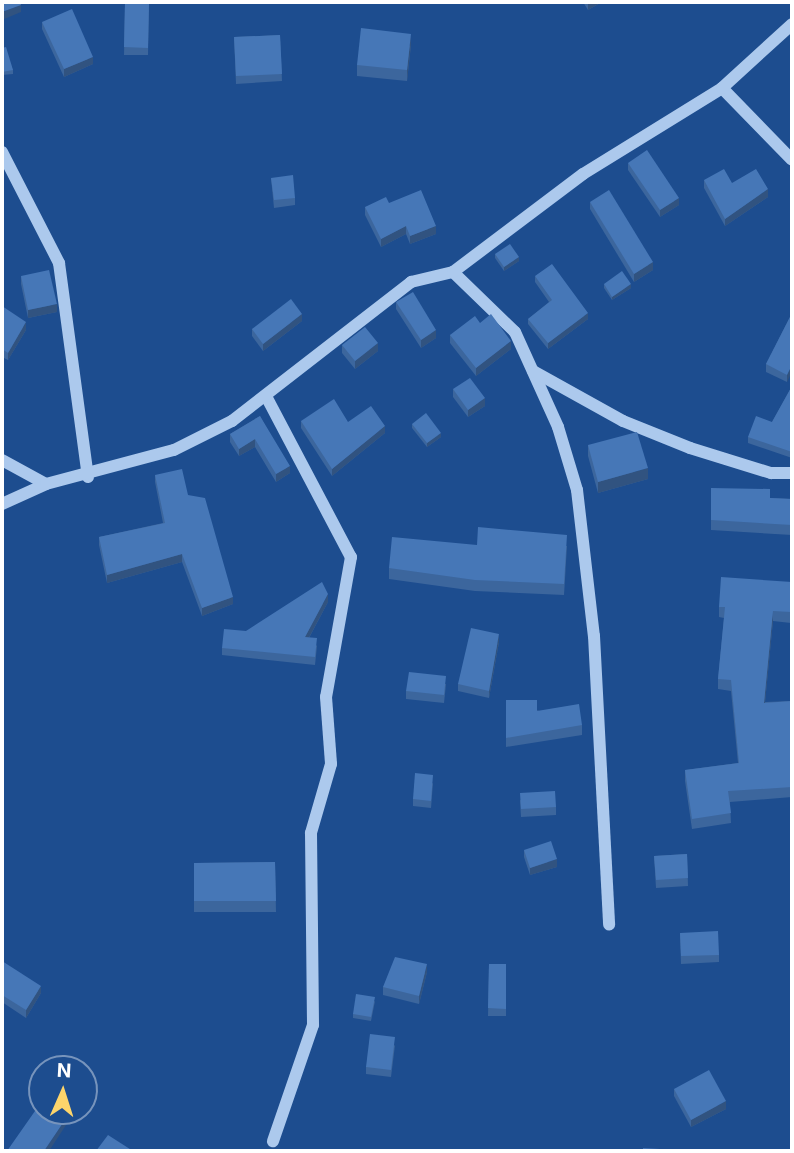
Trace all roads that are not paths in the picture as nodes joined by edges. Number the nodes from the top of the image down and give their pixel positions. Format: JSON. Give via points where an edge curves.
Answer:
{"nodes":[{"id":1,"x":792,"y":23,"type":"edge"},
{"id":2,"x":722,"y":88,"type":"junction"},
{"id":3,"x":2,"y":152,"type":"edge"},
{"id":4,"x":792,"y":160,"type":"edge"},
{"id":5,"x":453,"y":272,"type":"junction"},
{"id":6,"x":533,"y":372,"type":"junction"},
{"id":7,"x":267,"y":398,"type":"junction"},
{"id":8,"x":2,"y":460,"type":"edge"},
{"id":9,"x":792,"y":473,"type":"edge"},
{"id":10,"x":88,"y":477,"type":"junction"},
{"id":11,"x":46,"y":484,"type":"junction"},
{"id":12,"x":2,"y":503,"type":"edge"},
{"id":13,"x":608,"y":925,"type":"dead end"},
{"id":14,"x":273,"y":1141,"type":"dead end"}],
"edges":[{"from":1,"to":2,"type":"street"},
{"from":2,"to":4,"type":"street"},
{"from":2,"to":5,"type":"street","via":[[583,174]]},
{"from":3,"to":10,"type":"street","via":[[59,263]]},
{"from":5,"to":6,"type":"street","via":[[514,332]]},
{"from":5,"to":7,"type":"street","via":[[411,282]]},
{"from":6,"to":9,"type":"street","via":[[623,421],[690,448],[771,473]]},
{"from":6,"to":13,"type":"street","via":[[577,490],[587,555]]},
{"from":7,"to":10,"type":"street","via":[[174,450]]},
{"from":7,"to":14,"type":"street","via":[[351,556],[326,697],[331,764],[311,833],[313,1025]]},
{"from":8,"to":11,"type":"street"},
{"from":10,"to":11,"type":"street"},
{"from":11,"to":12,"type":"street"}]}
